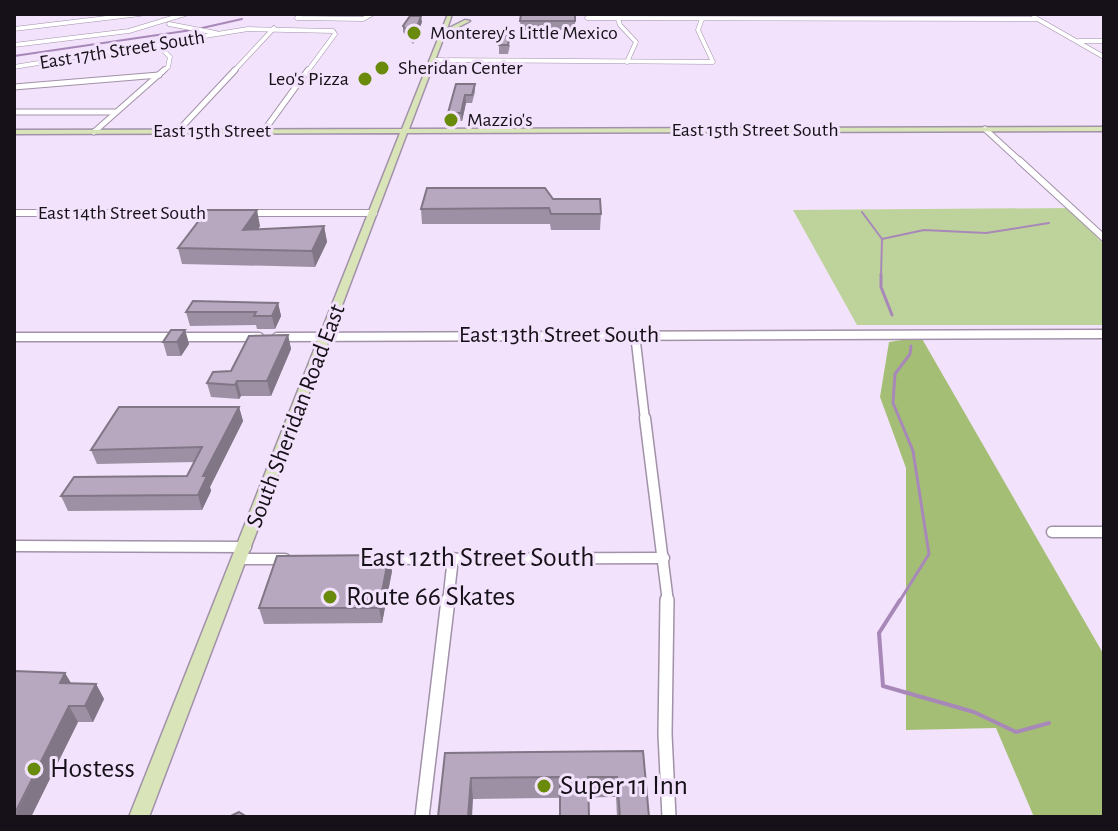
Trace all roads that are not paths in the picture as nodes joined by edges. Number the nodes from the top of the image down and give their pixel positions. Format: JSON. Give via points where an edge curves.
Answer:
{"nodes":[{"id":1,"x":140,"y":14,"type":"edge"},
{"id":2,"x":185,"y":14,"type":"edge"},
{"id":3,"x":301,"y":14,"type":"edge"},
{"id":4,"x":372,"y":14,"type":"edge"},
{"id":5,"x":450,"y":14,"type":"edge"},
{"id":6,"x":709,"y":14,"type":"edge"},
{"id":7,"x":844,"y":14,"type":"edge"},
{"id":8,"x":903,"y":14,"type":"edge"},
{"id":9,"x":964,"y":14,"type":"edge"},
{"id":10,"x":1029,"y":14,"type":"edge"},
{"id":11,"x":617,"y":16,"type":"edge"},
{"id":12,"x":786,"y":16,"type":"edge"},
{"id":13,"x":587,"y":18,"type":"dead end"},
{"id":14,"x":849,"y":19,"type":"junction"},
{"id":15,"x":909,"y":19,"type":"junction"},
{"id":16,"x":971,"y":19,"type":"junction"},
{"id":17,"x":1037,"y":19,"type":"junction"},
{"id":18,"x":700,"y":20,"type":"junction"},
{"id":19,"x":467,"y":21,"type":"dead end"},
{"id":20,"x":169,"y":24,"type":"junction"},
{"id":21,"x":274,"y":28,"type":"junction"},
{"id":22,"x":14,"y":29,"type":"edge"},
{"id":23,"x":443,"y":33,"type":"junction"},
{"id":24,"x":219,"y":34,"type":"junction"},
{"id":25,"x":1077,"y":41,"type":"junction"},
{"id":26,"x":1104,"y":41,"type":"edge"},
{"id":27,"x":14,"y":45,"type":"edge"},
{"id":28,"x":159,"y":46,"type":"junction"},
{"id":29,"x":1104,"y":57,"type":"edge"},
{"id":30,"x":432,"y":60,"type":"junction"},
{"id":31,"x":627,"y":62,"type":"junction"},
{"id":32,"x":14,"y":67,"type":"edge"},
{"id":33,"x":159,"y":75,"type":"junction"},
{"id":34,"x":14,"y":87,"type":"edge"},
{"id":35,"x":14,"y":112,"type":"edge"},
{"id":36,"x":116,"y":112,"type":"junction"},
{"id":37,"x":985,"y":129,"type":"junction"},
{"id":38,"x":1104,"y":129,"type":"edge"},
{"id":39,"x":178,"y":131,"type":"junction"},
{"id":40,"x":405,"y":131,"type":"junction"},
{"id":41,"x":94,"y":132,"type":"junction"},
{"id":42,"x":263,"y":132,"type":"junction"},
{"id":43,"x":15,"y":133,"type":"edge"},
{"id":44,"x":14,"y":213,"type":"edge"},
{"id":45,"x":226,"y":213,"type":"edge"},
{"id":46,"x":242,"y":213,"type":"edge"},
{"id":47,"x":374,"y":213,"type":"junction"},
{"id":48,"x":1104,"y":238,"type":"edge"},
{"id":49,"x":635,"y":334,"type":"junction"},
{"id":50,"x":1104,"y":334,"type":"edge"},
{"id":51,"x":14,"y":337,"type":"edge"},
{"id":52,"x":326,"y":337,"type":"junction"},
{"id":53,"x":1052,"y":532,"type":"dead end"},
{"id":54,"x":1104,"y":532,"type":"edge"},
{"id":55,"x":14,"y":546,"type":"edge"},
{"id":56,"x":243,"y":553,"type":"junction"},
{"id":57,"x":453,"y":558,"type":"junction"},
{"id":58,"x":664,"y":558,"type":"junction"},
{"id":59,"x":306,"y":559,"type":"edge"},
{"id":60,"x":367,"y":559,"type":"edge"},
{"id":61,"x":139,"y":817,"type":"edge"},
{"id":62,"x":422,"y":817,"type":"edge"},
{"id":63,"x":669,"y":817,"type":"edge"}],
"edges":[{"from":1,"to":22,"type":"street"},
{"from":2,"to":20,"type":"street"},
{"from":3,"to":4,"type":"street","via":[[297,18],[363,19]]},
{"from":5,"to":23,"type":"main road","name":"South Sheridan Road East"},
{"from":6,"to":18,"type":"street"},
{"from":7,"to":14,"type":"street"},
{"from":8,"to":15,"type":"street"},
{"from":9,"to":16,"type":"street"},
{"from":10,"to":17,"type":"street"},
{"from":11,"to":13,"type":"street"},
{"from":11,"to":18,"type":"street"},
{"from":11,"to":31,"type":"street","via":[[636,42]]},
{"from":12,"to":14,"type":"street"},
{"from":12,"to":18,"type":"street"},
{"from":14,"to":15,"type":"street"},
{"from":15,"to":16,"type":"street"},
{"from":16,"to":17,"type":"street"},
{"from":17,"to":25,"type":"street"},
{"from":18,"to":31,"type":"street","via":[[698,30],[713,62]]},
{"from":19,"to":23,"type":"main road"},
{"from":20,"to":24,"type":"street"},
{"from":20,"to":27,"type":"street"},
{"from":21,"to":24,"type":"street","name":"East 17th Street South"},
{"from":21,"to":39,"type":"street"},
{"from":21,"to":42,"type":"street","name":"East 17th Street South","via":[[326,29],[335,34]]},
{"from":23,"to":30,"type":"main road","name":"South Sheridan Road East"},
{"from":24,"to":28,"type":"street","name":"East 17th Street South"},
{"from":25,"to":26,"type":"street"},
{"from":25,"to":29,"type":"street"},
{"from":28,"to":32,"type":"street","name":"East 17th Street South"},
{"from":28,"to":33,"type":"street","via":[[170,60]]},
{"from":30,"to":31,"type":"street"},
{"from":30,"to":40,"type":"main road","name":"South Sheridan Road East"},
{"from":33,"to":34,"type":"street"},
{"from":33,"to":36,"type":"street"},
{"from":35,"to":36,"type":"street"},
{"from":36,"to":41,"type":"street"},
{"from":37,"to":38,"type":"main road","name":"East 15th Street South"},
{"from":37,"to":40,"type":"main road","name":"East 15th Street South"},
{"from":37,"to":48,"type":"street"},
{"from":39,"to":41,"type":"main road","name":"East 15th Street"},
{"from":39,"to":42,"type":"main road","name":"East 15th Street"},
{"from":40,"to":42,"type":"main road","name":"East 15th Street"},
{"from":40,"to":47,"type":"main road","name":"South Sheridan Road East"},
{"from":41,"to":43,"type":"main road","name":"East 15th Street"},
{"from":44,"to":45,"type":"street","name":"East 14th Street South"},
{"from":46,"to":47,"type":"street"},
{"from":47,"to":52,"type":"main road","name":"South Sheridan Road East"},
{"from":49,"to":50,"type":"street","name":"East 13th Street South"},
{"from":49,"to":52,"type":"street","name":"East 13th Street South"},
{"from":49,"to":58,"type":"street"},
{"from":51,"to":52,"type":"street","name":"East 13th Street South"},
{"from":52,"to":56,"type":"main road","name":"South Sheridan Road East"},
{"from":53,"to":54,"type":"street"},
{"from":55,"to":56,"type":"street"},
{"from":56,"to":59,"type":"street"},
{"from":56,"to":61,"type":"main road","name":"South Sheridan Road East"},
{"from":57,"to":58,"type":"street","name":"East 12th Street South"},
{"from":57,"to":60,"type":"street","name":"East 12th Street South"},
{"from":57,"to":62,"type":"street"},
{"from":58,"to":63,"type":"street"}]}
